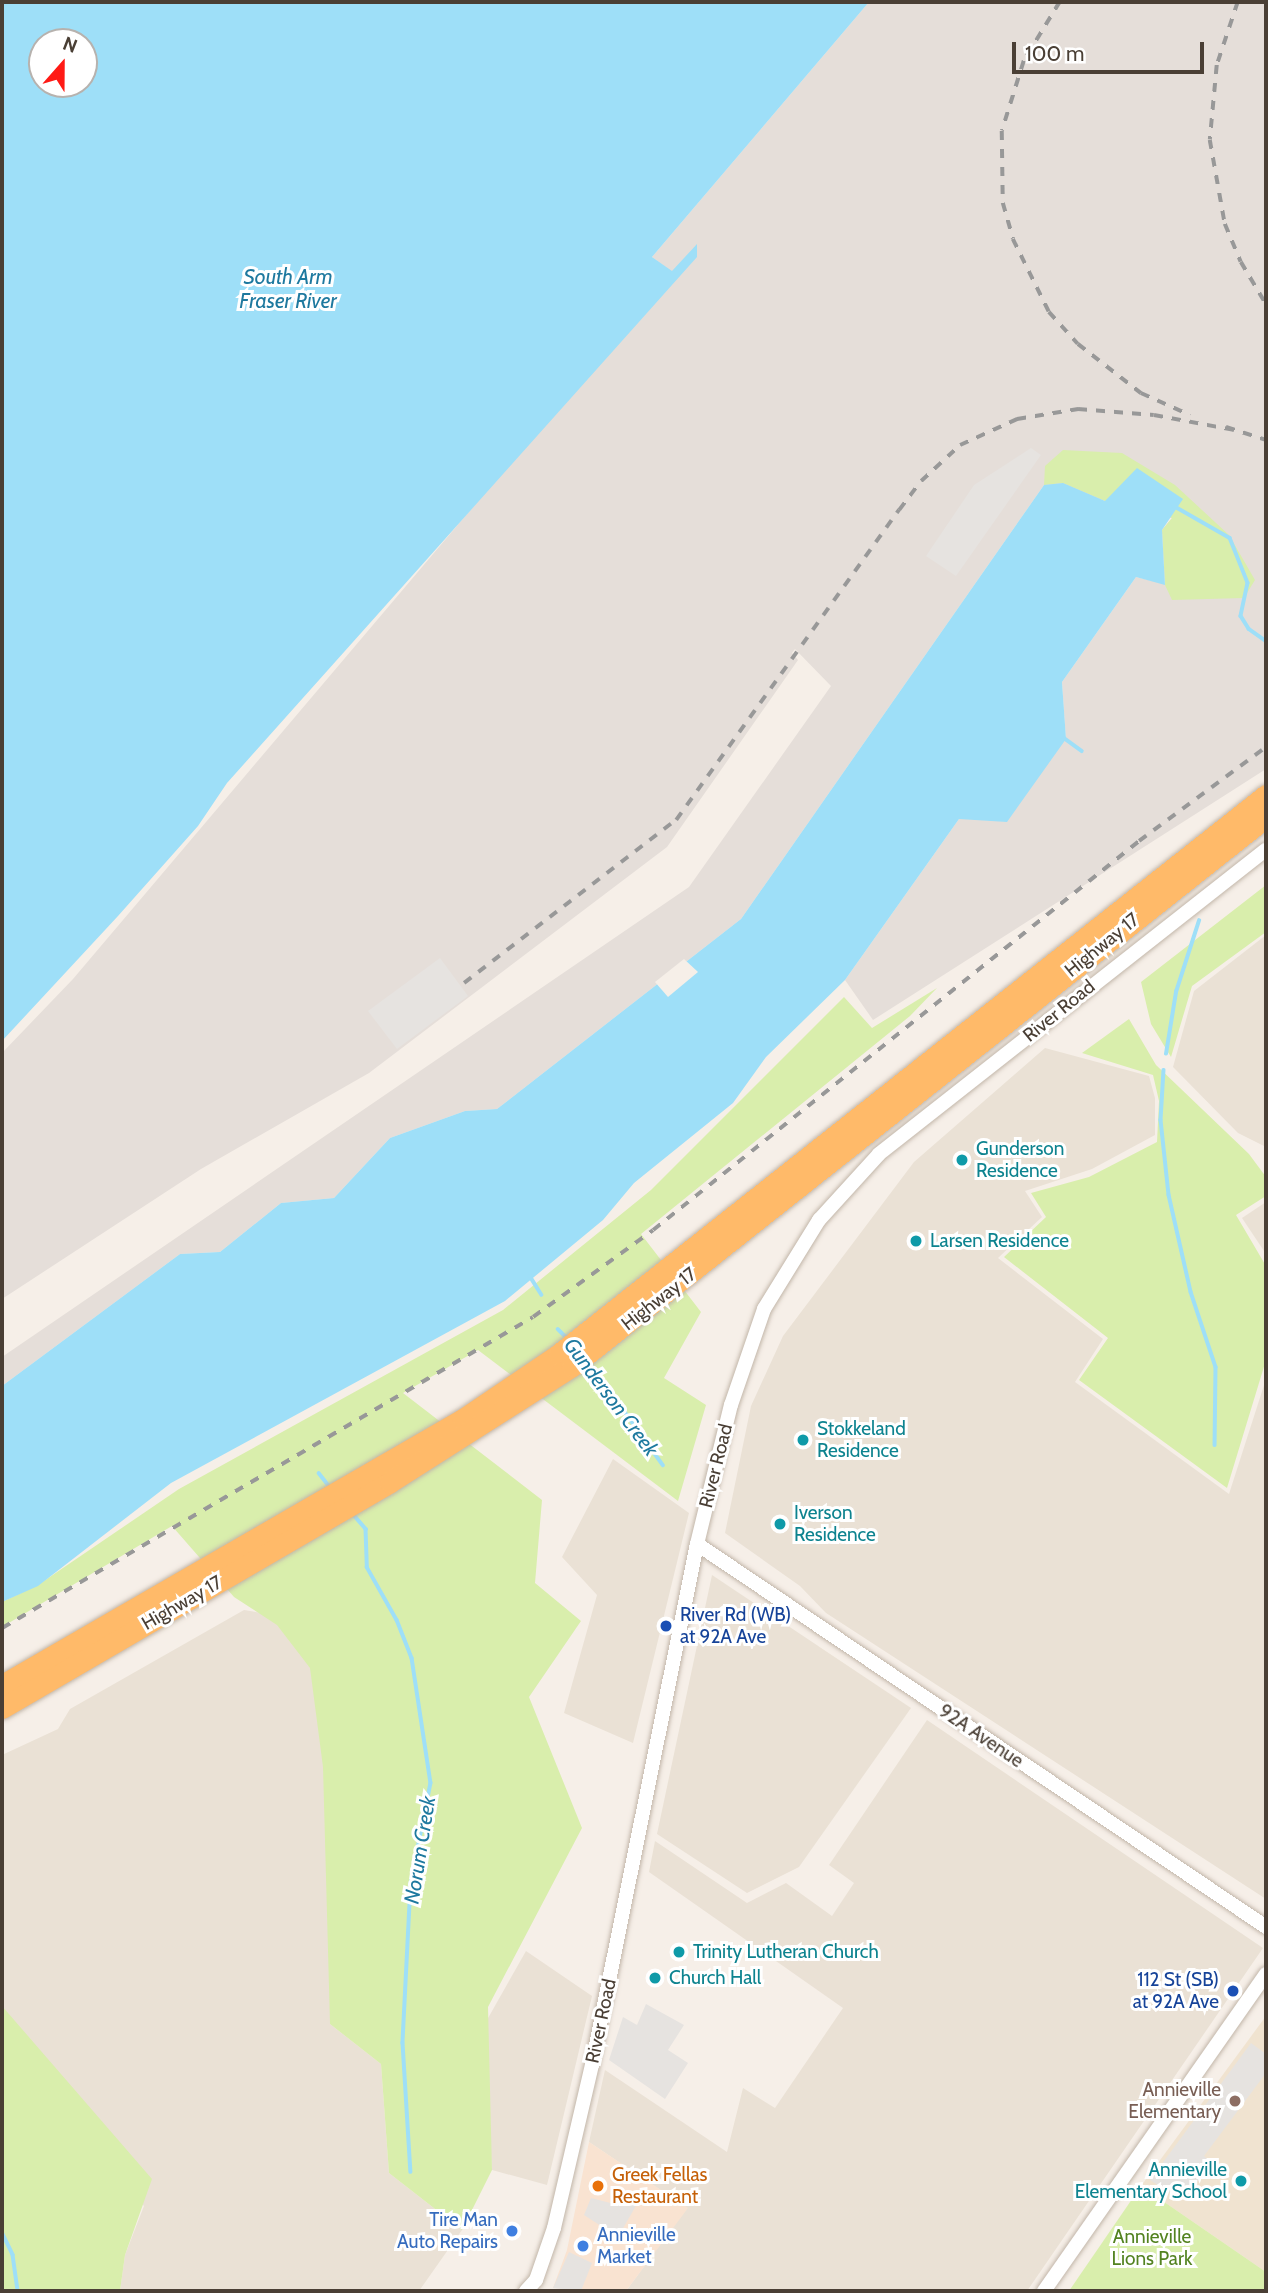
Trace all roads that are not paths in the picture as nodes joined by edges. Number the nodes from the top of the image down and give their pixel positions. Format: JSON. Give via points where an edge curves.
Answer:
{"nodes":[{"id":1,"x":1266,"y":795,"type":"edge"},
{"id":2,"x":1266,"y":817,"type":"edge"},
{"id":3,"x":1266,"y":850,"type":"edge"},
{"id":4,"x":594,"y":1339,"type":"junction"},
{"id":5,"x":304,"y":1522,"type":"junction"},
{"id":6,"x":697,"y":1544,"type":"junction"},
{"id":7,"x":2,"y":1685,"type":"edge"},
{"id":8,"x":2,"y":1708,"type":"edge"},
{"id":9,"x":1266,"y":1927,"type":"edge"},
{"id":10,"x":1266,"y":1974,"type":"edge"},
{"id":11,"x":526,"y":2291,"type":"edge"},
{"id":12,"x":1044,"y":2291,"type":"edge"}],
"edges":[{"from":1,"to":4,"type":"highway","name":"Highway 17"},
{"from":2,"to":4,"type":"highway","name":"Highway 17"},
{"from":3,"to":6,"type":"street","name":"River Road","via":[[879,1154],[819,1220],[764,1309],[746,1353]]},
{"from":4,"to":5,"type":"highway","name":"Highway 17"},
{"from":5,"to":7,"type":"highway","name":"Highway 17"},
{"from":5,"to":8,"type":"highway","name":"Highway 17"},
{"from":6,"to":9,"type":"street","name":"92A Avenue"},
{"from":6,"to":11,"type":"street","name":"River Road","via":[[592,2065],[545,2259]]},
{"from":10,"to":12,"type":"street"}]}
